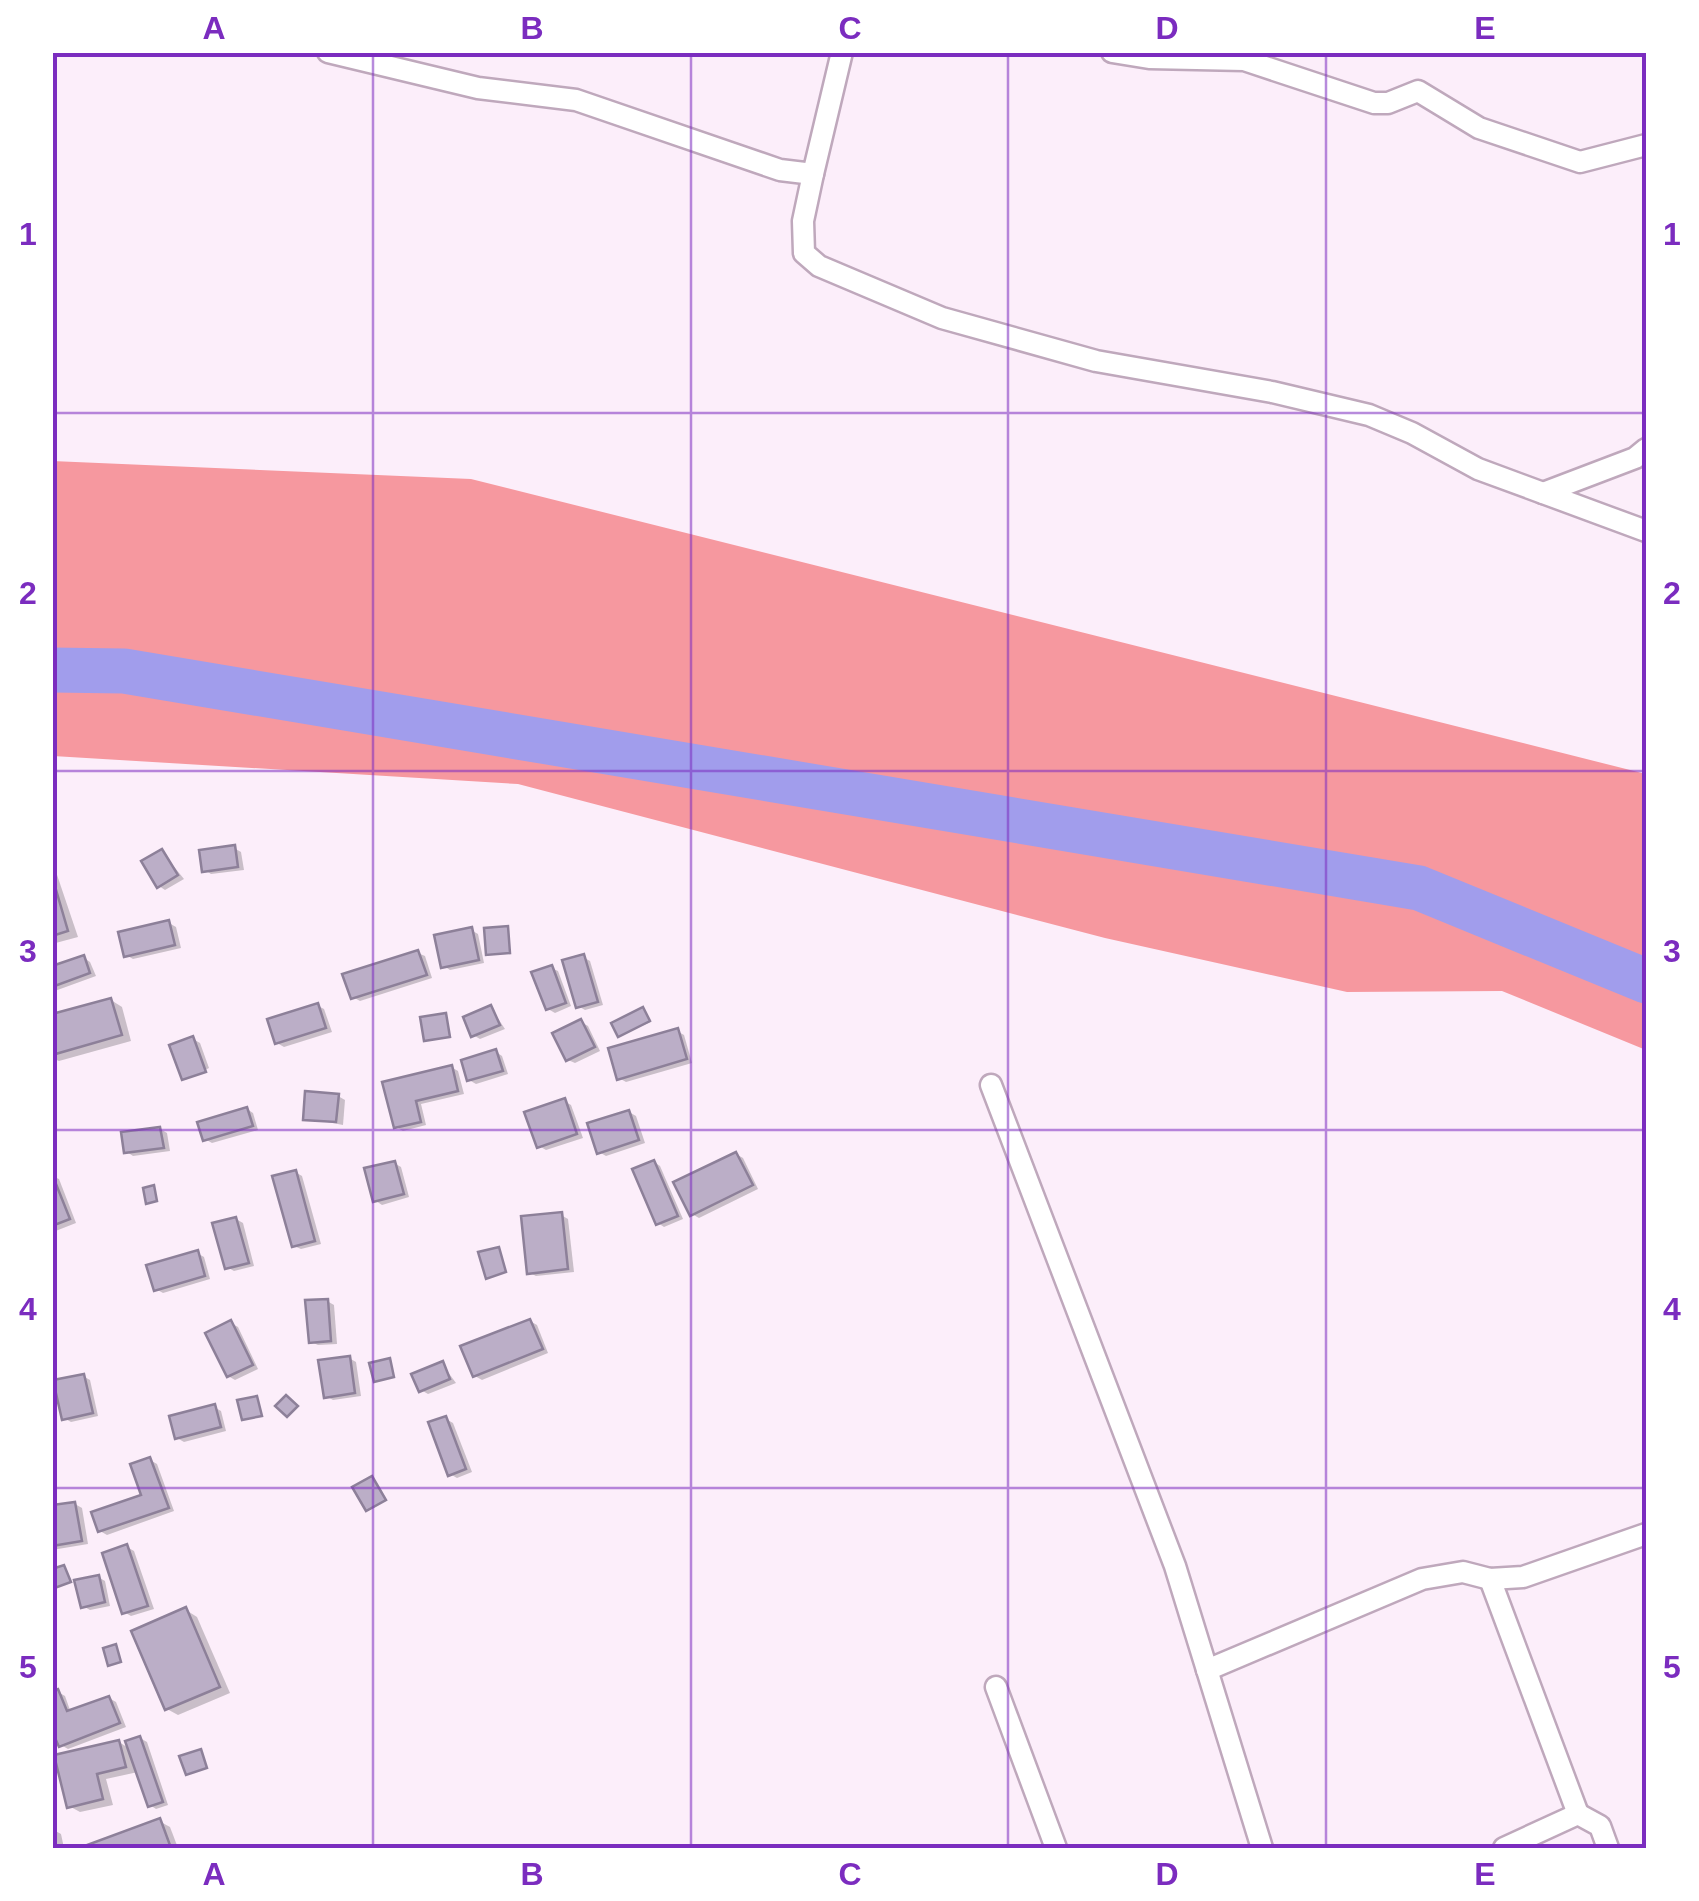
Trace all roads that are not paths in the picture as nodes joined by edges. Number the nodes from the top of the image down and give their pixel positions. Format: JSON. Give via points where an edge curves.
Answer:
{"nodes":[{"id":1,"x":842,"y":52,"type":"edge"},
{"id":2,"x":1112,"y":52,"type":"edge"},
{"id":3,"x":343,"y":55,"type":"edge"},
{"id":4,"x":1646,"y":145,"type":"edge"},
{"id":5,"x":813,"y":174,"type":"junction"},
{"id":6,"x":1646,"y":449,"type":"edge"},
{"id":7,"x":1543,"y":493,"type":"junction"},
{"id":8,"x":1646,"y":531,"type":"edge"},
{"id":9,"x":991,"y":1086,"type":"dead end"},
{"id":10,"x":1646,"y":1534,"type":"edge"},
{"id":11,"x":1490,"y":1580,"type":"junction"},
{"id":12,"x":1207,"y":1670,"type":"junction"},
{"id":13,"x":996,"y":1687,"type":"dead end"},
{"id":14,"x":1578,"y":1814,"type":"junction"},
{"id":15,"x":1056,"y":1848,"type":"edge"},
{"id":16,"x":1262,"y":1848,"type":"edge"},
{"id":17,"x":1504,"y":1848,"type":"edge"},
{"id":18,"x":1608,"y":1848,"type":"edge"}],
"edges":[{"from":1,"to":5,"type":"street"},
{"from":2,"to":4,"type":"street","via":[[1244,60],[1374,103],[1418,91],[1479,128],[1580,162]]},
{"from":3,"to":5,"type":"street","via":[[478,88],[576,100],[780,170]]},
{"from":5,"to":7,"type":"street","via":[[802,240],[819,266],[942,318],[1096,362],[1369,416],[1478,470]]},
{"from":6,"to":7,"type":"street"},
{"from":7,"to":8,"type":"street"},
{"from":9,"to":12,"type":"street","via":[[1175,1566]]},
{"from":10,"to":11,"type":"street","via":[[1523,1577]]},
{"from":11,"to":12,"type":"street","via":[[1463,1572],[1422,1579]]},
{"from":11,"to":14,"type":"street"},
{"from":12,"to":16,"type":"street"},
{"from":13,"to":15,"type":"street"},
{"from":14,"to":17,"type":"street"},
{"from":14,"to":18,"type":"street","via":[[1600,1826]]}]}
